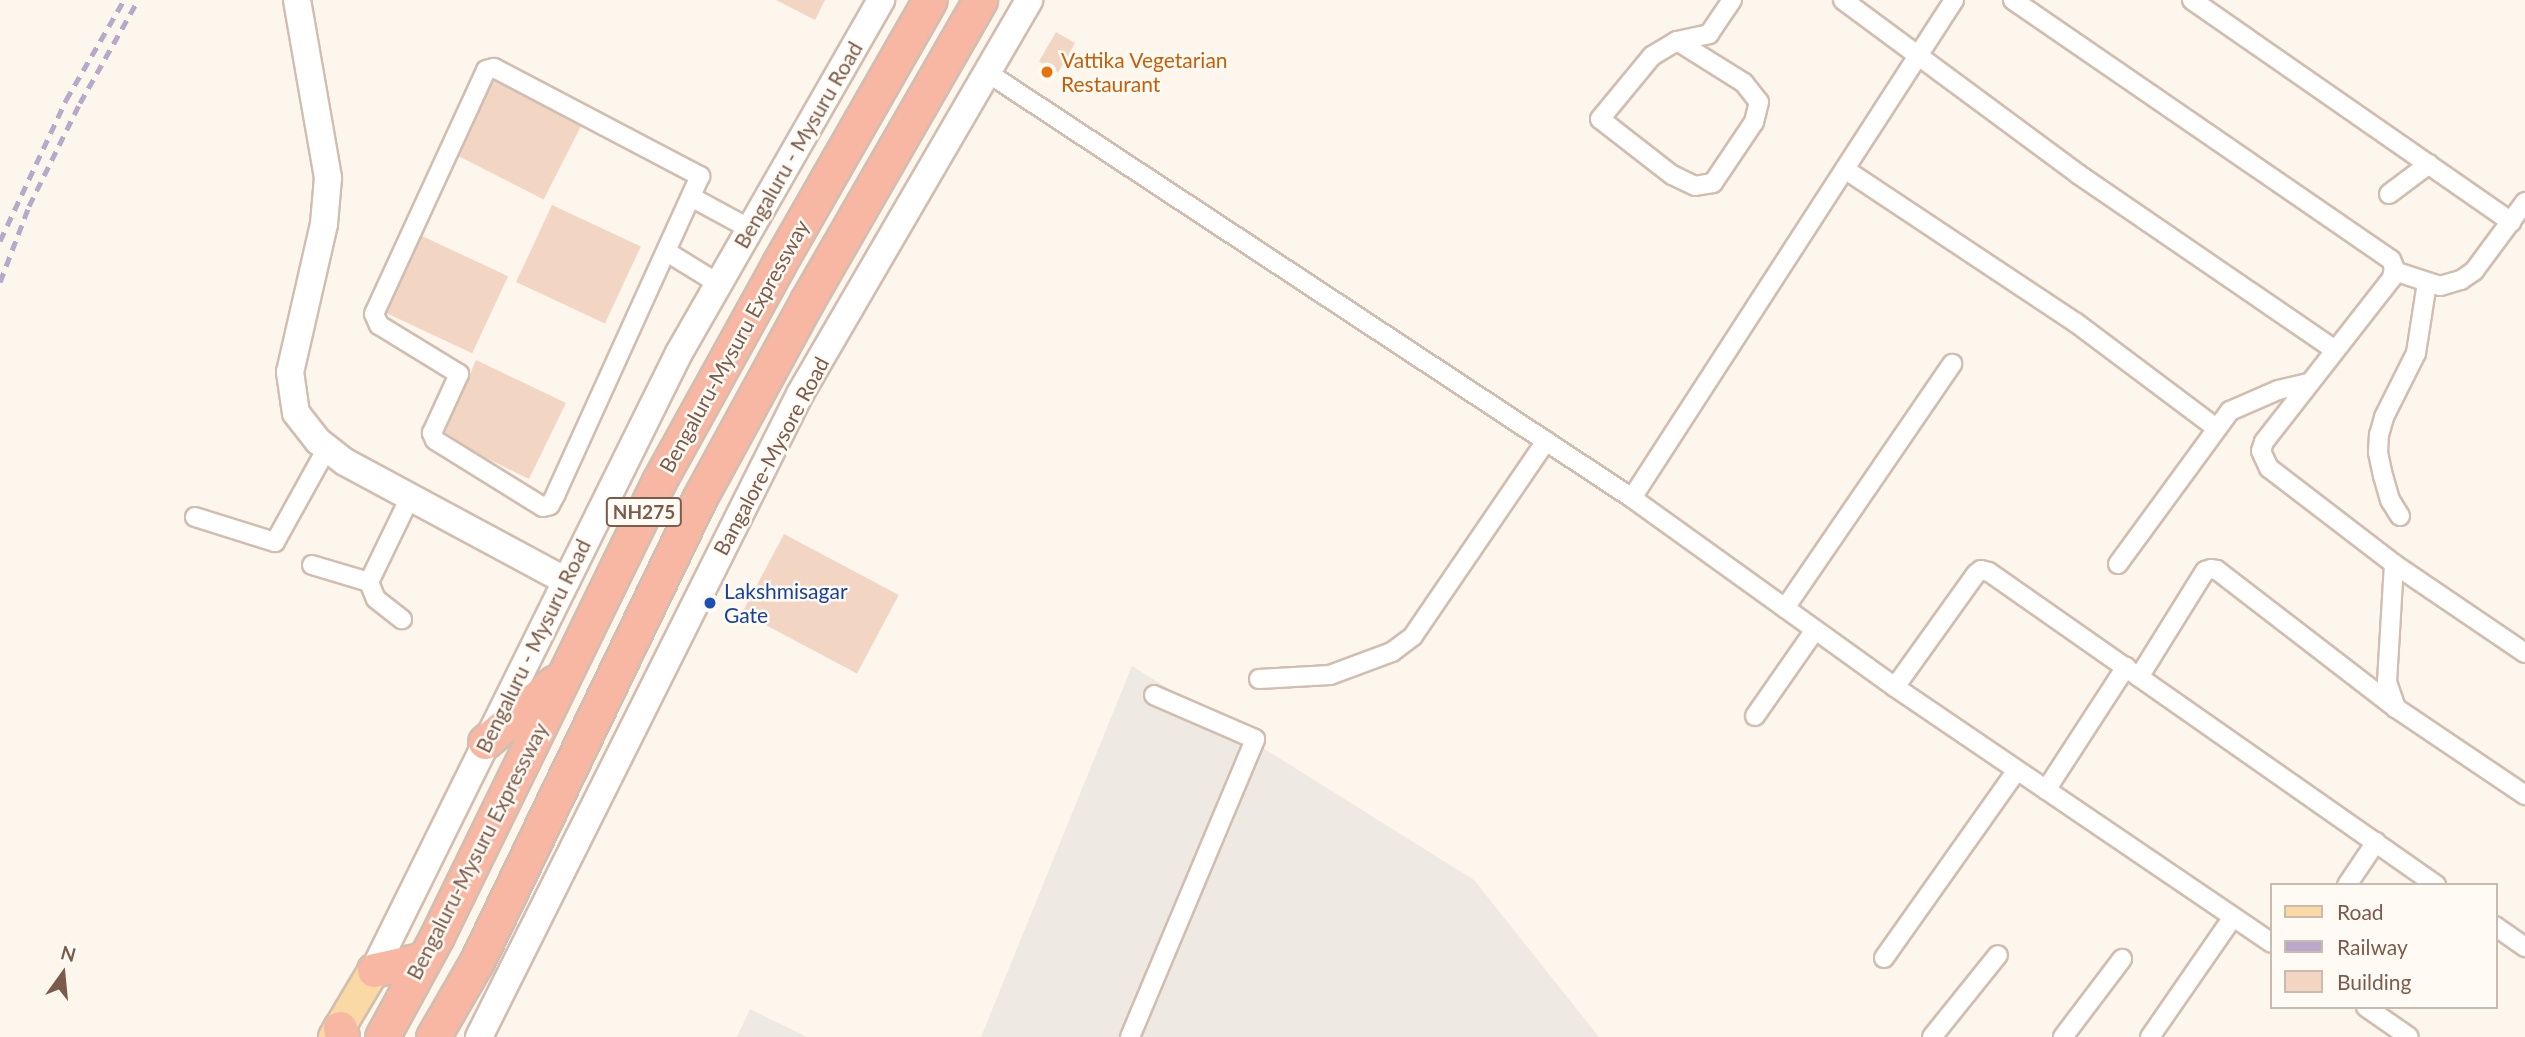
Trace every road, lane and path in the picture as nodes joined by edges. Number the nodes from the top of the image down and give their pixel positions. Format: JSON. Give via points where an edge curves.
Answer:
{"nodes":[{"id":1,"x":296,"y":0,"type":"edge"},
{"id":2,"x":881,"y":0,"type":"edge"},
{"id":3,"x":930,"y":0,"type":"edge"},
{"id":4,"x":980,"y":0,"type":"edge"},
{"id":5,"x":1030,"y":0,"type":"edge"},
{"id":6,"x":1732,"y":0,"type":"edge"},
{"id":7,"x":1843,"y":0,"type":"edge"},
{"id":8,"x":1954,"y":0,"type":"edge"},
{"id":9,"x":2013,"y":0,"type":"edge"},
{"id":10,"x":2192,"y":0,"type":"edge"},
{"id":11,"x":1677,"y":41,"type":"junction"},
{"id":12,"x":1920,"y":55,"type":"junction"},
{"id":13,"x":988,"y":73,"type":"junction"},
{"id":14,"x":2428,"y":164,"type":"junction"},
{"id":15,"x":1846,"y":170,"type":"junction"},
{"id":16,"x":2389,"y":194,"type":"dead end"},
{"id":17,"x":693,"y":198,"type":"junction"},
{"id":18,"x":2525,"y":202,"type":"edge"},
{"id":19,"x":2511,"y":222,"type":"junction"},
{"id":20,"x":750,"y":229,"type":"junction"},
{"id":21,"x":667,"y":252,"type":"junction"},
{"id":22,"x":2394,"y":271,"type":"junction"},
{"id":23,"x":2427,"y":283,"type":"junction"},
{"id":24,"x":719,"y":284,"type":"junction"},
{"id":25,"x":2335,"y":351,"type":"junction"},
{"id":26,"x":1952,"y":364,"type":"dead end"},
{"id":27,"x":2309,"y":383,"type":"junction"},
{"id":28,"x":2216,"y":428,"type":"junction"},
{"id":29,"x":1546,"y":441,"type":"junction"},
{"id":30,"x":327,"y":448,"type":"junction"},
{"id":31,"x":410,"y":497,"type":"junction"},
{"id":32,"x":1632,"y":498,"type":"junction"},
{"id":33,"x":2400,"y":516,"type":"dead end"},
{"id":34,"x":195,"y":517,"type":"dead end"},
{"id":35,"x":2118,"y":564,"type":"dead end"},
{"id":36,"x":2394,"y":564,"type":"junction"},
{"id":37,"x":312,"y":565,"type":"dead end"},
{"id":38,"x":566,"y":581,"type":"junction"},
{"id":39,"x":369,"y":582,"type":"junction"},
{"id":40,"x":1786,"y":608,"type":"junction"},
{"id":41,"x":402,"y":619,"type":"dead end"},
{"id":42,"x":1815,"y":630,"type":"junction"},
{"id":43,"x":2525,"y":653,"type":"edge"},
{"id":44,"x":2132,"y":672,"type":"junction"},
{"id":45,"x":566,"y":673,"type":"junction"},
{"id":46,"x":1259,"y":679,"type":"dead end"},
{"id":47,"x":1895,"y":687,"type":"junction"},
{"id":48,"x":1154,"y":695,"type":"dead end"},
{"id":49,"x":2396,"y":708,"type":"junction"},
{"id":50,"x":1755,"y":716,"type":"dead end"},
{"id":51,"x":485,"y":742,"type":"junction"},
{"id":52,"x":2017,"y":770,"type":"junction"},
{"id":53,"x":2046,"y":790,"type":"junction"},
{"id":54,"x":2525,"y":795,"type":"edge"},
{"id":55,"x":2376,"y":842,"type":"junction"},
{"id":56,"x":2348,"y":883,"type":"edge"},
{"id":57,"x":2433,"y":883,"type":"edge"},
{"id":58,"x":2233,"y":917,"type":"junction"},
{"id":59,"x":2497,"y":927,"type":"edge"},
{"id":60,"x":2270,"y":942,"type":"edge"},
{"id":61,"x":2525,"y":947,"type":"edge"},
{"id":62,"x":1998,"y":955,"type":"dead end"},
{"id":63,"x":1884,"y":958,"type":"dead end"},
{"id":64,"x":424,"y":959,"type":"junction"},
{"id":65,"x":2122,"y":959,"type":"dead end"},
{"id":66,"x":374,"y":970,"type":"junction"},
{"id":67,"x":2369,"y":1009,"type":"edge"},
{"id":68,"x":338,"y":1034,"type":"edge"},
{"id":69,"x":382,"y":1037,"type":"edge"},
{"id":70,"x":433,"y":1037,"type":"edge"},
{"id":71,"x":479,"y":1037,"type":"edge"},
{"id":72,"x":1130,"y":1037,"type":"edge"},
{"id":73,"x":1932,"y":1037,"type":"edge"},
{"id":74,"x":2063,"y":1037,"type":"edge"},
{"id":75,"x":2150,"y":1037,"type":"edge"},
{"id":76,"x":2409,"y":1037,"type":"edge"}],
"edges":[{"from":1,"to":30,"type":"street","via":[[328,178],[324,224],[290,372],[296,413]]},
{"from":2,"to":20,"type":"street","name":"Bengaluru - Mysuru Road","number":"NH275"},
{"from":3,"to":45,"type":"highway","name":"Bengaluru-Mysuru Expressway","number":"NH275","via":[[659,481]]},
{"from":4,"to":70,"type":"highway","name":"Bengaluru-Mysuru Expressway","number":"NH275","via":[[699,499],[477,961]]},
{"from":5,"to":13,"type":"street","name":"Bangalore-Mysore Road"},
{"from":6,"to":11,"type":"street","via":[[1709,34]]},
{"from":7,"to":12,"type":"street"},
{"from":8,"to":12,"type":"street"},
{"from":9,"to":22,"type":"street","via":[[2391,260]]},
{"from":10,"to":14,"type":"street"},
{"from":11,"to":11,"type":"street","via":[[1652,56],[1600,119],[1672,175],[1695,186],[1713,183],[1754,122],[1759,102],[1744,83]]},
{"from":12,"to":15,"type":"street"},
{"from":12,"to":25,"type":"street","via":[[2078,174]]},
{"from":13,"to":29,"type":"street"},
{"from":13,"to":71,"type":"street","name":"Bangalore-Mysore Road","via":[[800,394]]},
{"from":14,"to":16,"type":"street"},
{"from":14,"to":19,"type":"street"},
{"from":15,"to":28,"type":"street","via":[[2076,322]]},
{"from":15,"to":32,"type":"street"},
{"from":17,"to":20,"type":"street"},
{"from":17,"to":21,"type":"street"},
{"from":17,"to":21,"type":"street","via":[[700,176],[697,172],[494,68],[486,70],[374,314],[376,321],[458,374],[432,433],[435,440],[543,507],[550,505],[556,494]]},
{"from":18,"to":19,"type":"street"},
{"from":19,"to":23,"type":"street","via":[[2474,271],[2461,280]]},
{"from":20,"to":24,"type":"street","name":"Bengaluru - Mysuru Road","number":"NH275"},
{"from":21,"to":24,"type":"street"},
{"from":22,"to":23,"type":"street"},
{"from":22,"to":25,"type":"street"},
{"from":23,"to":33,"type":"street","via":[[2416,353],[2379,435],[2383,476]]},
{"from":24,"to":38,"type":"street","name":"Bengaluru - Mysuru Road","number":"NH275","via":[[633,441]]},
{"from":25,"to":27,"type":"street"},
{"from":26,"to":40,"type":"street"},
{"from":27,"to":28,"type":"street","via":[[2278,390],[2230,411]]},
{"from":27,"to":36,"type":"street","via":[[2264,442],[2263,460]]},
{"from":28,"to":35,"type":"street"},
{"from":29,"to":32,"type":"street"},
{"from":29,"to":46,"type":"street","via":[[1413,636],[1392,652],[1330,675]]},
{"from":30,"to":31,"type":"street"},
{"from":30,"to":34,"type":"street","via":[[275,542]]},
{"from":31,"to":38,"type":"street"},
{"from":31,"to":39,"type":"street"},
{"from":32,"to":40,"type":"street"},
{"from":36,"to":43,"type":"street"},
{"from":36,"to":49,"type":"street","via":[[2387,682]]},
{"from":37,"to":39,"type":"street"},
{"from":38,"to":51,"type":"street","name":"Bengaluru - Mysuru Road","number":"NH275"},
{"from":39,"to":41,"type":"street","via":[[376,599]]},
{"from":40,"to":42,"type":"street"},
{"from":42,"to":47,"type":"street"},
{"from":42,"to":50,"type":"street"},
{"from":44,"to":47,"type":"street","via":[[1981,570]]},
{"from":44,"to":49,"type":"street","via":[[2205,571],[2211,569]]},
{"from":44,"to":53,"type":"street"},
{"from":44,"to":55,"type":"street"},
{"from":45,"to":51,"type":"highway"},
{"from":45,"to":64,"type":"highway","name":"Bengaluru-Mysuru Expressway","number":"NH275"},
{"from":47,"to":52,"type":"street"},
{"from":48,"to":72,"type":"street","via":[[1255,739]]},
{"from":49,"to":54,"type":"street"},
{"from":51,"to":66,"type":"street","name":"Bengaluru - Mysuru Road","number":"NH275"},
{"from":52,"to":53,"type":"street"},
{"from":52,"to":63,"type":"street"},
{"from":53,"to":58,"type":"street"},
{"from":55,"to":56,"type":"street"},
{"from":55,"to":57,"type":"street"},
{"from":58,"to":60,"type":"street"},
{"from":58,"to":75,"type":"street"},
{"from":59,"to":61,"type":"street"},
{"from":62,"to":73,"type":"street"},
{"from":64,"to":66,"type":"highway"},
{"from":64,"to":69,"type":"highway","name":"Bengaluru-Mysuru Expressway","number":"NH275"},
{"from":65,"to":74,"type":"street"},
{"from":66,"to":68,"type":"main road","name":"Bengaluru - Mysuru Road","number":"NH275"},
{"from":67,"to":76,"type":"street"}]}
